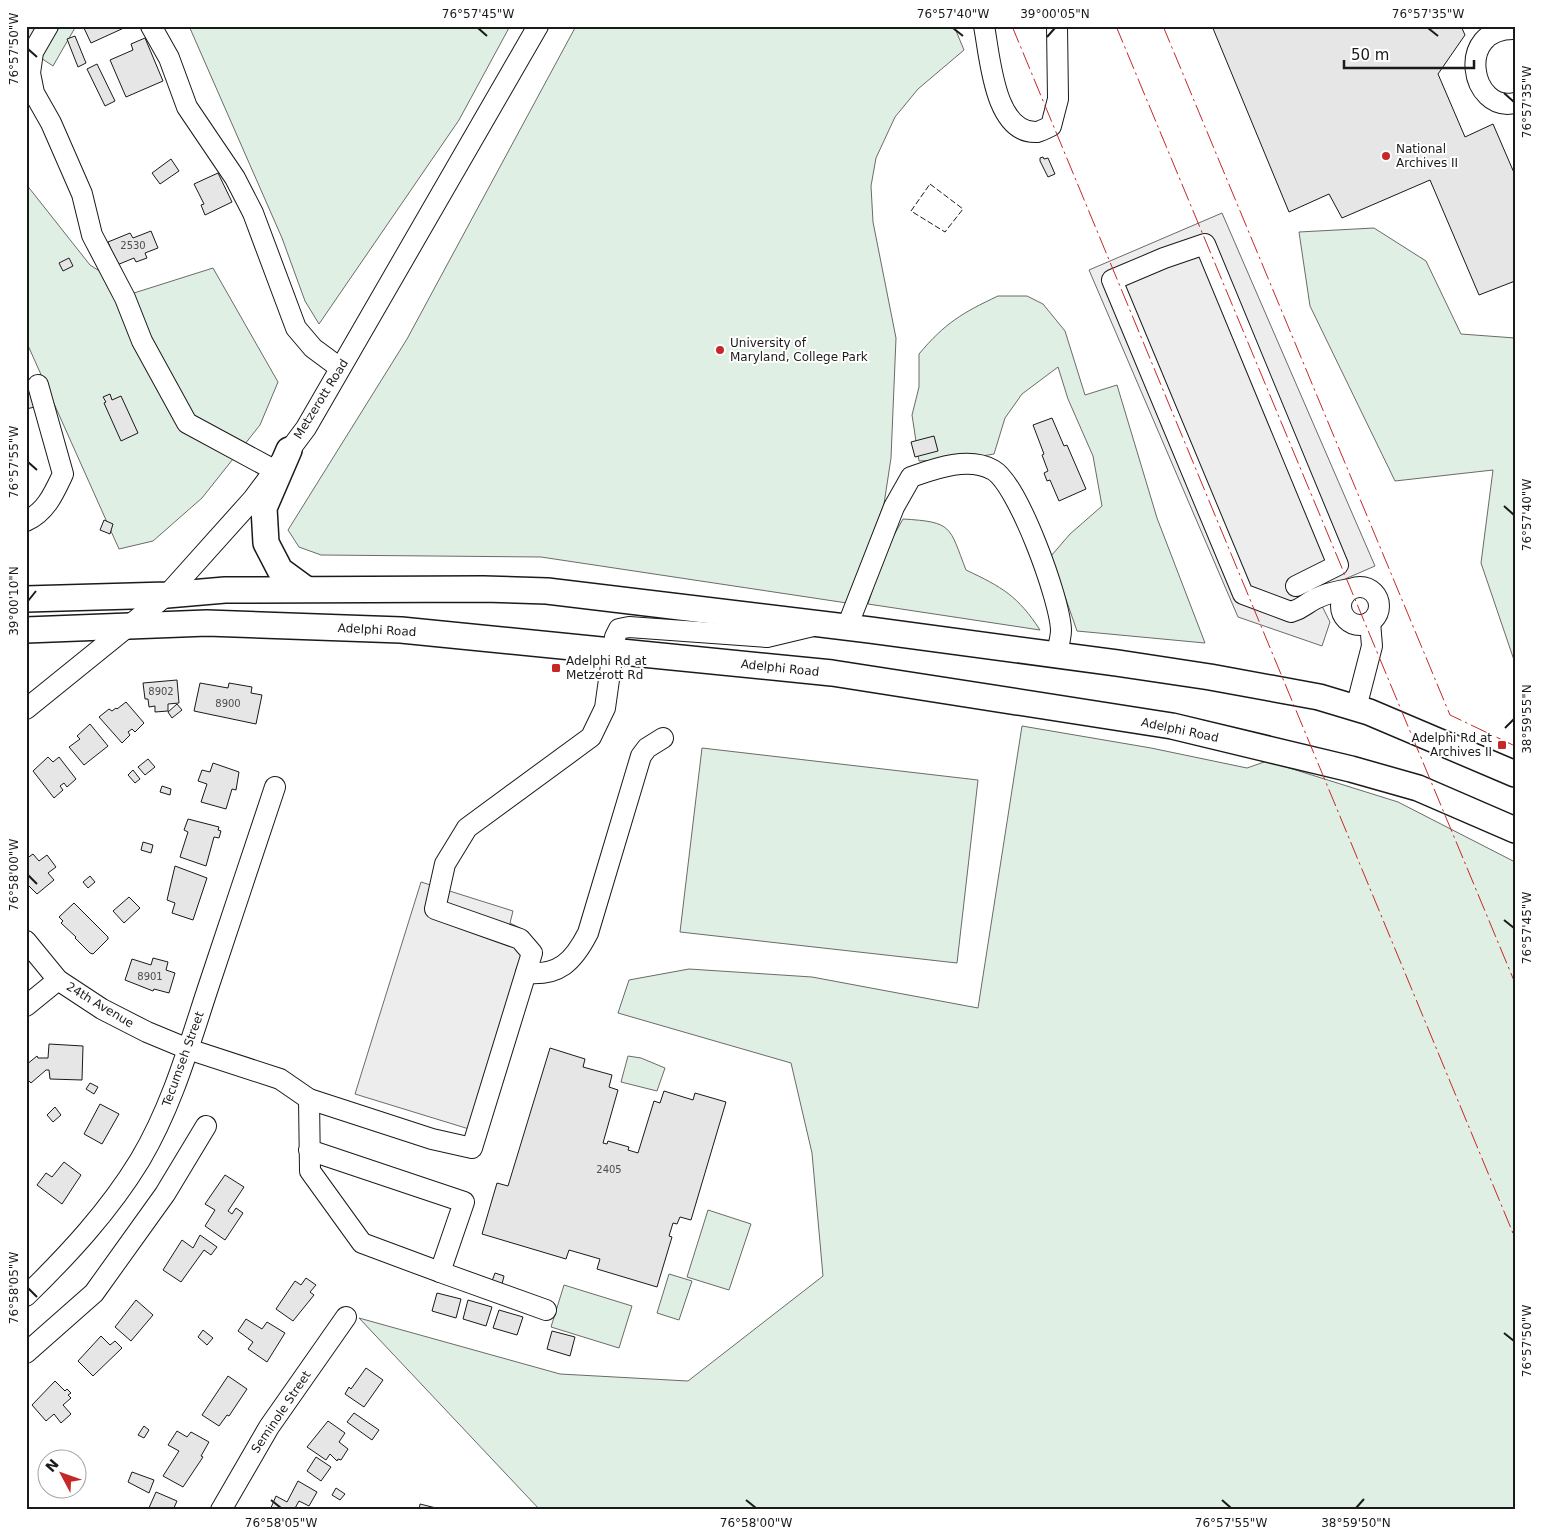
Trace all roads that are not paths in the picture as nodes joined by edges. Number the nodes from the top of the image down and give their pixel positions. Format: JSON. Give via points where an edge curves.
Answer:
{"nodes":[{"id":1,"x":48,"y":26,"type":"edge"},
{"id":2,"x":151,"y":26,"type":"edge"},
{"id":3,"x":538,"y":26,"type":"edge"},
{"id":4,"x":984,"y":26,"type":"edge"},
{"id":5,"x":1057,"y":26,"type":"edge"},
{"id":6,"x":1515,"y":29,"type":"edge"},
{"id":7,"x":1515,"y":103,"type":"edge"},
{"id":8,"x":340,"y":368,"type":"junction"},
{"id":9,"x":38,"y":385,"type":"dead end"},
{"id":10,"x":289,"y":450,"type":"junction"},
{"id":11,"x":274,"y":470,"type":"junction"},
{"id":12,"x":26,"y":520,"type":"edge"},
{"id":13,"x":1296,"y":586,"type":"dead end"},
{"id":14,"x":306,"y":589,"type":"junction"},
{"id":15,"x":167,"y":595,"type":"junction"},
{"id":16,"x":1346,"y":597,"type":"junction"},
{"id":17,"x":26,"y":599,"type":"edge"},
{"id":18,"x":1370,"y":622,"type":"junction"},
{"id":19,"x":132,"y":624,"type":"junction"},
{"id":20,"x":821,"y":624,"type":"junction"},
{"id":21,"x":847,"y":627,"type":"junction"},
{"id":22,"x":26,"y":630,"type":"edge"},
{"id":23,"x":614,"y":652,"type":"junction"},
{"id":24,"x":1056,"y":656,"type":"junction"},
{"id":25,"x":1356,"y":708,"type":"junction"},
{"id":26,"x":26,"y":709,"type":"edge"},
{"id":27,"x":663,"y":738,"type":"dead end"},
{"id":28,"x":1515,"y":774,"type":"edge"},
{"id":29,"x":275,"y":787,"type":"dead end"},
{"id":30,"x":1515,"y":830,"type":"edge"},
{"id":31,"x":26,"y":941,"type":"edge"},
{"id":32,"x":526,"y":973,"type":"junction"},
{"id":33,"x":58,"y":980,"type":"junction"},
{"id":34,"x":26,"y":1006,"type":"edge"},
{"id":35,"x":188,"y":1049,"type":"junction"},
{"id":36,"x":309,"y":1099,"type":"junction"},
{"id":37,"x":206,"y":1126,"type":"dead end"},
{"id":38,"x":309,"y":1150,"type":"junction"},
{"id":39,"x":440,"y":1272,"type":"junction"},
{"id":40,"x":26,"y":1296,"type":"edge"},
{"id":41,"x":546,"y":1310,"type":"dead end"},
{"id":42,"x":346,"y":1317,"type":"dead end"},
{"id":43,"x":26,"y":1353,"type":"edge"},
{"id":44,"x":221,"y":1510,"type":"edge"}],
"edges":[{"from":1,"to":11,"type":"street","via":[[33,52],[30,73],[34,93],[51,122],[82,194],[92,235],[125,298],[142,341],[187,422]]},
{"from":2,"to":8,"type":"street","via":[[169,58],[187,107],[235,178],[253,213],[296,328],[313,348]]},
{"from":3,"to":8,"type":"street","name":"Metzerott Road"},
{"from":4,"to":5,"type":"street","via":[[996,91],[1007,118],[1020,128],[1037,132],[1051,126],[1058,99]]},
{"from":6,"to":7,"type":"street","via":[[1504,28],[1487,37],[1477,52],[1474,70],[1480,87],[1493,99]]},
{"from":8,"to":10,"type":"street","name":"Metzerott Road","via":[[306,428]]},
{"from":9,"to":12,"type":"street","via":[[63,474],[52,498],[36,516]]},
{"from":10,"to":11,"type":"street","name":"Metzerott Road"},
{"from":10,"to":14,"type":"main road","via":[[264,508],[266,543],[280,570]]},
{"from":11,"to":15,"type":"street","name":"Metzerott Road"},
{"from":13,"to":16,"type":"street","via":[[1338,565],[1205,244],[1112,280],[1243,594],[1291,612],[1305,608],[1317,612]]},
{"from":14,"to":15,"type":"main road"},
{"from":14,"to":20,"type":"main road","via":[[547,591]]},
{"from":15,"to":17,"type":"main road"},
{"from":15,"to":19,"type":"street","name":"Metzerott Road"},
{"from":16,"to":18,"type":"street","via":[[1342,614],[1348,622],[1358,625]]},
{"from":16,"to":18,"type":"street","via":[[1364,587],[1377,596],[1379,610]]},
{"from":18,"to":25,"type":"street","via":[[1372,646]]},
{"from":19,"to":22,"type":"main road","name":"Adelphi Road"},
{"from":19,"to":23,"type":"main road","name":"Adelphi Road","via":[[207,623],[401,630]]},
{"from":19,"to":26,"type":"street","name":"Metzerott Road"},
{"from":20,"to":21,"type":"main road"},
{"from":20,"to":23,"type":"street","via":[[767,637],[619,629]]},
{"from":21,"to":24,"type":"main road"},
{"from":21,"to":24,"type":"street","via":[[894,507],[911,477],[940,467],[970,464],[992,470],[1009,485],[1021,510],[1043,562],[1058,614],[1061,631]]},
{"from":23,"to":30,"type":"main road","name":"Adelphi Road","via":[[832,673],[1172,726],[1418,788]]},
{"from":23,"to":32,"type":"street","via":[[605,708],[591,738],[467,828],[445,864],[435,909],[520,939],[532,953]]},
{"from":24,"to":25,"type":"main road","via":[[1210,677],[1319,697]]},
{"from":25,"to":28,"type":"main road"},
{"from":27,"to":32,"type":"street","via":[[642,756],[591,924],[579,950],[563,966],[549,973]]},
{"from":29,"to":35,"type":"street","name":"Tecumseh Street"},
{"from":31,"to":33,"type":"street","name":"24th Avenue"},
{"from":32,"to":36,"type":"street","name":"24th Avenue","via":[[472,1148],[432,1139]]},
{"from":33,"to":34,"type":"street"},
{"from":33,"to":35,"type":"street","name":"24th Avenue","via":[[102,1009]]},
{"from":35,"to":36,"type":"street","name":"24th Avenue","via":[[280,1079]]},
{"from":35,"to":40,"type":"street","name":"Tecumseh Street","via":[[162,1119],[139,1160],[82,1237]]},
{"from":36,"to":38,"type":"street"},
{"from":37,"to":43,"type":"street","via":[[165,1194],[94,1292]]},
{"from":38,"to":39,"type":"street","via":[[310,1172],[362,1243]]},
{"from":38,"to":39,"type":"street","via":[[464,1202]]},
{"from":39,"to":41,"type":"street"},
{"from":42,"to":44,"type":"street","name":"Seminole Street","via":[[269,1427]]}]}
